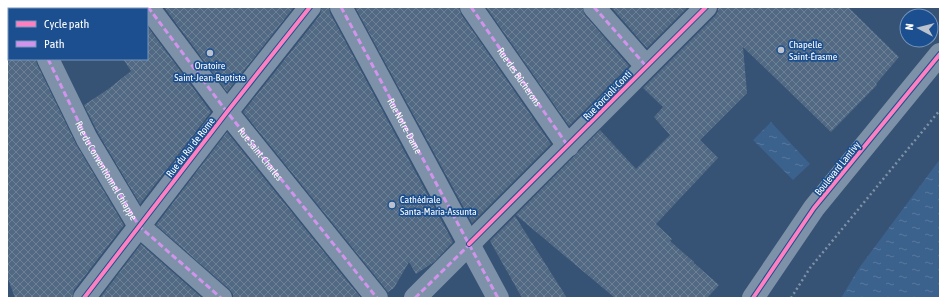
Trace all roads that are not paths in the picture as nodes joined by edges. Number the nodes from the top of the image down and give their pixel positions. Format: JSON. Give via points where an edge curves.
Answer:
{"nodes":[{"id":1,"x":148,"y":7,"type":"edge"},
{"id":2,"x":310,"y":7,"type":"edge"},
{"id":3,"x":341,"y":7,"type":"edge"},
{"id":4,"x":471,"y":7,"type":"edge"},
{"id":5,"x":594,"y":7,"type":"edge"},
{"id":6,"x":706,"y":7,"type":"edge"},
{"id":7,"x":940,"y":54,"type":"edge"},
{"id":8,"x":48,"y":60,"type":"edge"},
{"id":9,"x":646,"y":66,"type":"junction"},
{"id":10,"x":227,"y":112,"type":"junction"},
{"id":11,"x":568,"y":146,"type":"junction"},
{"id":12,"x":139,"y":226,"type":"junction"},
{"id":13,"x":469,"y":244,"type":"junction"},
{"id":14,"x":84,"y":298,"type":"edge"},
{"id":15,"x":221,"y":298,"type":"edge"},
{"id":16,"x":377,"y":298,"type":"edge"},
{"id":17,"x":415,"y":298,"type":"edge"},
{"id":18,"x":498,"y":298,"type":"edge"},
{"id":19,"x":753,"y":298,"type":"edge"}],
"edges":[{"from":1,"to":10,"type":"street","name":"Rue Saint-Charles"},
{"from":2,"to":10,"type":"street","name":"Rue du Roi de Rome"},
{"from":3,"to":13,"type":"street","name":"Rue Notre-Dame"},
{"from":4,"to":11,"type":"street","name":"Rue des Bûcherons"},
{"from":5,"to":9,"type":"street"},
{"from":6,"to":9,"type":"street","name":"Rue Forcioli-Conti"},
{"from":7,"to":19,"type":"street","name":"Boulevard Lantivy","via":[[814,208]]},
{"from":8,"to":12,"type":"street","name":"Rue du Conventionnel Chiappe","via":[[87,139]]},
{"from":9,"to":11,"type":"street","name":"Rue Forcioli-Conti"},
{"from":10,"to":12,"type":"street","name":"Rue du Roi de Rome"},
{"from":10,"to":16,"type":"street","name":"Rue Saint-Charles"},
{"from":11,"to":13,"type":"street","name":"Rue Forcioli-Conti"},
{"from":12,"to":14,"type":"street","name":"Rue du Roi de Rome"},
{"from":12,"to":15,"type":"street","name":"Rue du Conventionnel Chiappe"},
{"from":13,"to":17,"type":"street","name":"Rue Forcioli-Conti"},
{"from":13,"to":18,"type":"street","name":"Rue Notre-Dame"}]}
